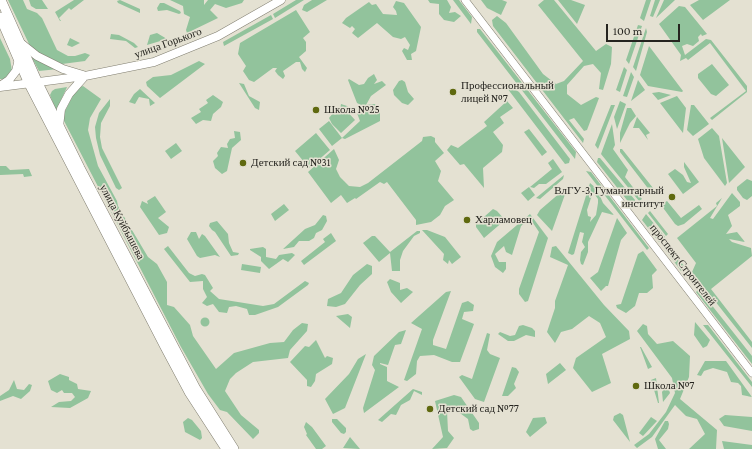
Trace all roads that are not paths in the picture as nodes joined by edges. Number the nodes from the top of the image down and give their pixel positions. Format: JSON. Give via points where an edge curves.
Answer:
{"nodes":[{"id":1,"x":1,"y":0,"type":"edge"},
{"id":2,"x":281,"y":0,"type":"edge"},
{"id":3,"x":465,"y":0,"type":"edge"},
{"id":4,"x":0,"y":17,"type":"edge"},
{"id":5,"x":22,"y":44,"type":"junction"},
{"id":6,"x":19,"y":59,"type":"junction"},
{"id":7,"x":85,"y":76,"type":"junction"},
{"id":8,"x":34,"y":83,"type":"junction"},
{"id":9,"x":0,"y":86,"type":"edge"},
{"id":10,"x":59,"y":128,"type":"junction"},
{"id":11,"x":752,"y":373,"type":"edge"},
{"id":12,"x":226,"y":449,"type":"edge"},
{"id":13,"x":234,"y":449,"type":"edge"}],
"edges":[{"from":1,"to":5,"type":"highway","name":"улица Куйбышева"},
{"from":2,"to":7,"type":"main road","name":"улица Горького","via":[[238,25],[184,51],[154,62]]},
{"from":3,"to":11,"type":"main road","name":"проспект Строителей"},
{"from":4,"to":6,"type":"highway","name":"улица Куйбышева"},
{"from":5,"to":7,"type":"main road","via":[[37,56]]},
{"from":5,"to":8,"type":"highway","name":"улица Куйбышева"},
{"from":6,"to":8,"type":"highway","name":"улица Куйбышева"},
{"from":6,"to":9,"type":"main road","via":[[16,71]]},
{"from":7,"to":8,"type":"main road","name":"улица Горького"},
{"from":7,"to":10,"type":"main road","via":[[71,91],[61,109]]},
{"from":8,"to":9,"type":"main road","name":"улица Горького"},
{"from":8,"to":10,"type":"highway","name":"улица Куйбышева"},
{"from":8,"to":12,"type":"highway","name":"улица Куйбышева","via":[[189,392]]},
{"from":10,"to":13,"type":"highway","name":"улица Куйбышева","via":[[196,389]]}]}
